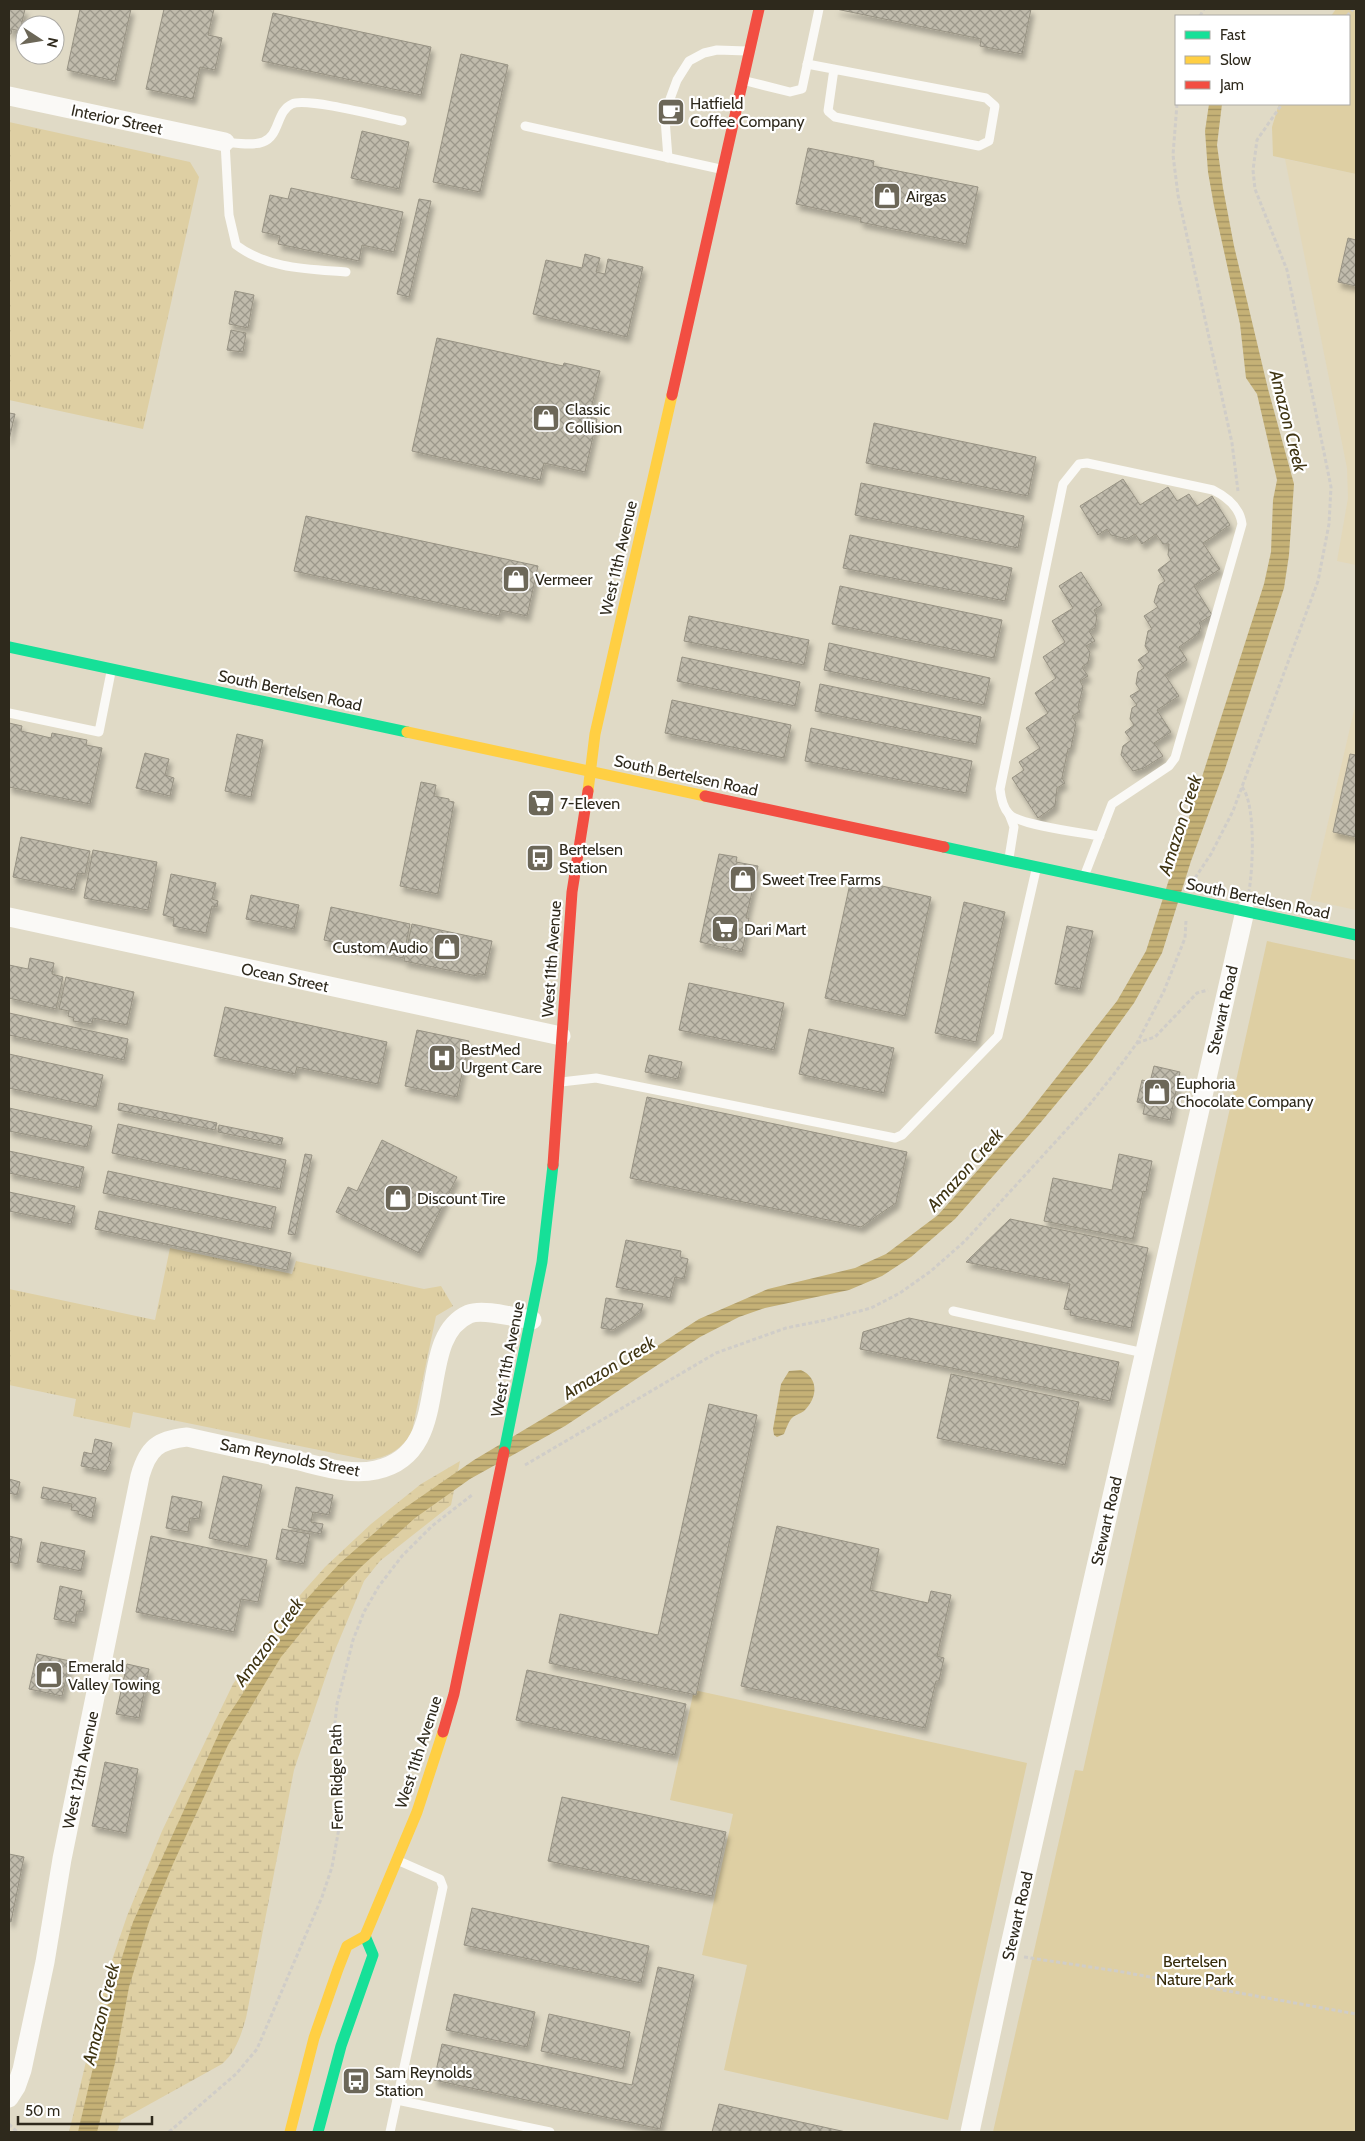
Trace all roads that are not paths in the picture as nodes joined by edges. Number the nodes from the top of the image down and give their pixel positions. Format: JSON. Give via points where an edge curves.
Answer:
{"nodes":[{"id":1,"x":759,"y":9,"type":"edge"},
{"id":2,"x":819,"y":9,"type":"edge"},
{"id":3,"x":750,"y":51,"type":"junction"},
{"id":4,"x":807,"y":64,"type":"junction"},
{"id":5,"x":834,"y":69,"type":"junction"},
{"id":6,"x":743,"y":80,"type":"junction"},
{"id":7,"x":9,"y":96,"type":"edge"},
{"id":8,"x":402,"y":121,"type":"dead end"},
{"id":9,"x":525,"y":126,"type":"dead end"},
{"id":10,"x":225,"y":142,"type":"junction"},
{"id":11,"x":668,"y":158,"type":"junction"},
{"id":12,"x":723,"y":170,"type":"junction"},
{"id":13,"x":346,"y":272,"type":"dead end"},
{"id":14,"x":9,"y":647,"type":"edge"},
{"id":15,"x":112,"y":669,"type":"junction"},
{"id":16,"x":9,"y":713,"type":"edge"},
{"id":17,"x":591,"y":771,"type":"junction"},
{"id":18,"x":1009,"y":814,"type":"junction"},
{"id":19,"x":1022,"y":821,"type":"junction"},
{"id":20,"x":1014,"y":826,"type":"junction"},
{"id":21,"x":1100,"y":836,"type":"junction"},
{"id":22,"x":1009,"y":861,"type":"junction"},
{"id":23,"x":1037,"y":867,"type":"junction"},
{"id":24,"x":1084,"y":877,"type":"junction"},
{"id":25,"x":1245,"y":911,"type":"junction"},
{"id":26,"x":9,"y":917,"type":"edge"},
{"id":27,"x":1356,"y":936,"type":"edge"},
{"id":28,"x":561,"y":1036,"type":"junction"},
{"id":29,"x":558,"y":1082,"type":"junction"},
{"id":30,"x":953,"y":1311,"type":"dead end"},
{"id":31,"x":532,"y":1320,"type":"junction"},
{"id":32,"x":1144,"y":1353,"type":"junction"},
{"id":33,"x":157,"y":1445,"type":"joint"},
{"id":34,"x":397,"y":1860,"type":"junction"},
{"id":35,"x":365,"y":1936,"type":"junction"},
{"id":36,"x":9,"y":2098,"type":"edge"},
{"id":37,"x":397,"y":2100,"type":"junction"},
{"id":38,"x":290,"y":2132,"type":"edge"},
{"id":39,"x":318,"y":2132,"type":"edge"},
{"id":40,"x":390,"y":2132,"type":"edge"},
{"id":41,"x":550,"y":2132,"type":"edge"},
{"id":42,"x":970,"y":2132,"type":"edge"}],
"edges":[{"from":1,"to":3,"type":"main road","name":"West 11th Avenue"},
{"from":2,"to":4,"type":"lane"},
{"from":3,"to":6,"type":"main road","name":"West 11th Avenue"},
{"from":3,"to":11,"type":"lane","via":[[717,50],[689,62],[677,80],[665,119]]},
{"from":4,"to":5,"type":"lane"},
{"from":4,"to":6,"type":"lane","via":[[802,89],[790,92]]},
{"from":5,"to":5,"type":"lane","via":[[986,98],[995,106],[989,141],[979,146],[835,117],[828,111]]},
{"from":6,"to":12,"type":"main road","name":"West 11th Avenue"},
{"from":7,"to":10,"type":"street","name":"Interior Street"},
{"from":8,"to":10,"type":"lane","via":[[295,102],[284,108],[271,138],[262,143]]},
{"from":9,"to":11,"type":"lane"},
{"from":10,"to":13,"type":"lane","via":[[229,216],[236,245],[251,256],[293,268]]},
{"from":11,"to":12,"type":"lane"},
{"from":12,"to":17,"type":"main road","name":"West 11th Avenue","via":[[595,734]]},
{"from":14,"to":15,"type":"main road","name":"South Bertelsen Road"},
{"from":15,"to":16,"type":"lane","via":[[99,732]]},
{"from":15,"to":17,"type":"main road","name":"South Bertelsen Road"},
{"from":17,"to":22,"type":"main road","name":"South Bertelsen Road"},
{"from":17,"to":28,"type":"main road","name":"West 11th Avenue","via":[[572,892]]},
{"from":18,"to":19,"type":"lane"},
{"from":18,"to":20,"type":"lane"},
{"from":18,"to":21,"type":"lane","via":[[1000,789],[1063,484],[1079,464],[1087,463],[1213,490],[1221,493],[1236,508],[1241,516],[1242,529],[1175,758],[1169,766],[1114,801]]},
{"from":19,"to":20,"type":"lane"},
{"from":19,"to":21,"type":"lane"},
{"from":20,"to":22,"type":"lane"},
{"from":21,"to":24,"type":"lane"},
{"from":22,"to":23,"type":"main road","name":"South Bertelsen Road"},
{"from":23,"to":24,"type":"main road","name":"South Bertelsen Road"},
{"from":23,"to":29,"type":"lane","via":[[998,1036],[902,1135],[895,1138],[596,1078]]},
{"from":24,"to":25,"type":"main road","name":"South Bertelsen Road"},
{"from":25,"to":27,"type":"main road","name":"South Bertelsen Road"},
{"from":25,"to":32,"type":"street","name":"Stewart Road"},
{"from":26,"to":28,"type":"street","name":"Ocean Street"},
{"from":28,"to":29,"type":"main road","name":"West 11th Avenue"},
{"from":29,"to":31,"type":"main road","name":"West 11th Avenue","via":[[548,1217]]},
{"from":30,"to":32,"type":"lane"},
{"from":31,"to":33,"type":"street","name":"Sam Reynolds Street","via":[[486,1312],[470,1313],[457,1322],[442,1346],[419,1439],[409,1454],[379,1470],[351,1472],[187,1437]]},
{"from":31,"to":34,"type":"main road","name":"West 11th Avenue","via":[[463,1655],[442,1737]]},
{"from":32,"to":42,"type":"street","name":"Stewart Road"},
{"from":33,"to":36,"type":"street","name":"West 12th Avenue","via":[[146,1458],[140,1476],[64,1849],[45,1962],[22,2070]]},
{"from":34,"to":35,"type":"main road","name":"West 11th Avenue"},
{"from":34,"to":37,"type":"lane","via":[[440,1879],[443,1887]]},
{"from":35,"to":38,"type":"main road","via":[[347,1946],[330,1986]]},
{"from":35,"to":39,"type":"main road","via":[[373,1955],[340,2046]]},
{"from":37,"to":40,"type":"lane"},
{"from":37,"to":41,"type":"lane"}]}
